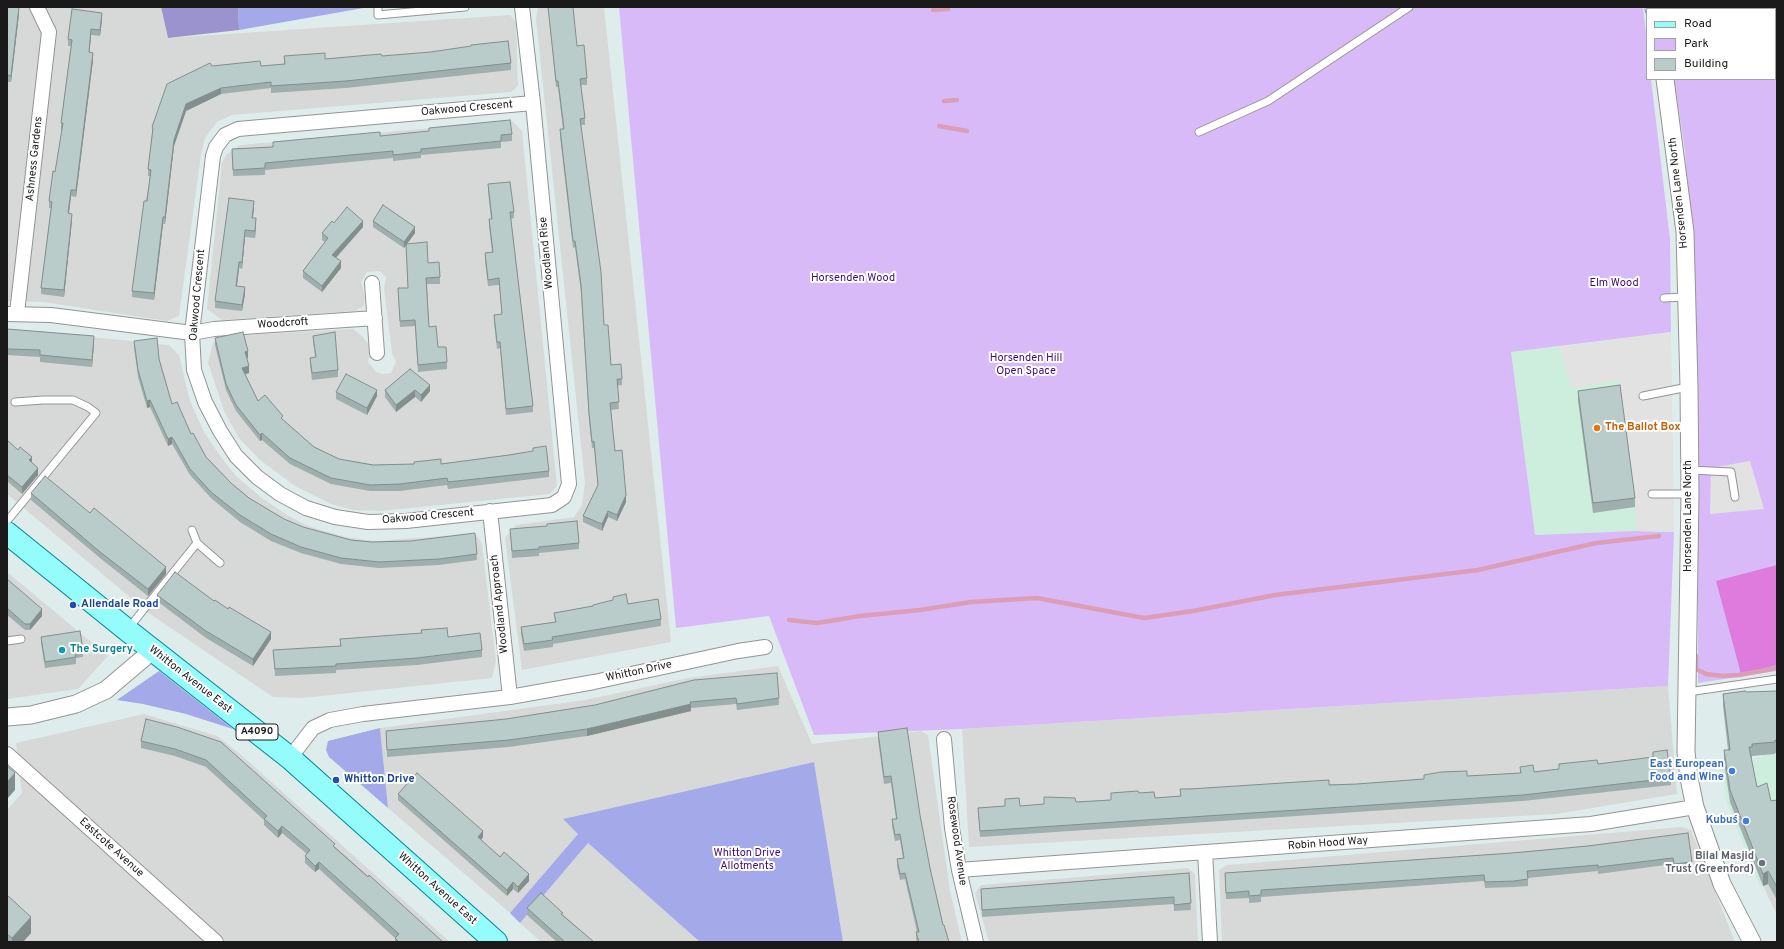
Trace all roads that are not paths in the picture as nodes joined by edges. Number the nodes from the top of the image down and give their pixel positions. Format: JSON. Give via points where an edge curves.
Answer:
{"nodes":[{"id":1,"x":37,"y":7,"type":"edge"},
{"id":2,"x":378,"y":7,"type":"edge"},
{"id":3,"x":465,"y":7,"type":"edge"},
{"id":4,"x":522,"y":7,"type":"edge"},
{"id":5,"x":1409,"y":7,"type":"edge"},
{"id":6,"x":444,"y":8,"type":"edge"},
{"id":7,"x":1665,"y":80,"type":"edge"},
{"id":8,"x":533,"y":103,"type":"junction"},
{"id":9,"x":1199,"y":132,"type":"dead end"},
{"id":10,"x":372,"y":283,"type":"dead end"},
{"id":11,"x":1686,"y":297,"type":"junction"},
{"id":12,"x":1664,"y":298,"type":"dead end"},
{"id":13,"x":12,"y":314,"type":"edge"},
{"id":14,"x":375,"y":318,"type":"junction"},
{"id":15,"x":192,"y":333,"type":"junction"},
{"id":16,"x":377,"y":353,"type":"dead end"},
{"id":17,"x":1689,"y":387,"type":"junction"},
{"id":18,"x":1643,"y":396,"type":"dead end"},
{"id":19,"x":15,"y":402,"type":"dead end"},
{"id":20,"x":1689,"y":470,"type":"junction"},
{"id":21,"x":1652,"y":494,"type":"dead end"},
{"id":22,"x":1690,"y":494,"type":"junction"},
{"id":23,"x":564,"y":497,"type":"joint"},
{"id":24,"x":1736,"y":497,"type":"dead end"},
{"id":25,"x":490,"y":511,"type":"junction"},
{"id":26,"x":7,"y":521,"type":"edge"},
{"id":27,"x":192,"y":530,"type":"dead end"},
{"id":28,"x":7,"y":533,"type":"edge"},
{"id":29,"x":197,"y":543,"type":"junction"},
{"id":30,"x":220,"y":563,"type":"dead end"},
{"id":31,"x":127,"y":630,"type":"junction"},
{"id":32,"x":21,"y":639,"type":"dead end"},
{"id":33,"x":7,"y":641,"type":"edge"},
{"id":34,"x":765,"y":647,"type":"dead end"},
{"id":35,"x":152,"y":650,"type":"junction"},
{"id":36,"x":1777,"y":679,"type":"edge"},
{"id":37,"x":1688,"y":692,"type":"junction"},
{"id":38,"x":510,"y":697,"type":"junction"},
{"id":39,"x":7,"y":717,"type":"edge"},
{"id":40,"x":944,"y":739,"type":"dead end"},
{"id":41,"x":7,"y":754,"type":"edge"},
{"id":42,"x":290,"y":758,"type":"junction"},
{"id":43,"x":1695,"y":807,"type":"junction"},
{"id":44,"x":1205,"y":852,"type":"junction"},
{"id":45,"x":959,"y":870,"type":"junction"},
{"id":46,"x":216,"y":942,"type":"edge"},
{"id":47,"x":496,"y":942,"type":"edge"},
{"id":48,"x":976,"y":942,"type":"edge"},
{"id":49,"x":1210,"y":942,"type":"edge"},
{"id":50,"x":1752,"y":942,"type":"edge"}],
"edges":[{"from":1,"to":13,"type":"street","name":"Ashness Gardens","via":[[49,32]]},
{"from":2,"to":6,"type":"lane","via":[[378,16]]},
{"from":3,"to":6,"type":"lane"},
{"from":4,"to":8,"type":"street","name":"Woodland Rise"},
{"from":5,"to":9,"type":"lane","via":[[1268,101]]},
{"from":7,"to":11,"type":"street","name":"Horsenden Lane North","via":[[1685,232]]},
{"from":8,"to":15,"type":"street","name":"Oakwood Crescent","via":[[238,129],[225,135],[213,156]]},
{"from":8,"to":23,"type":"street","name":"Woodland Rise","via":[[569,484]]},
{"from":10,"to":14,"type":"street"},
{"from":11,"to":12,"type":"lane"},
{"from":11,"to":17,"type":"street","name":"Horsenden Lane North"},
{"from":13,"to":15,"type":"street","name":"Ashness Gardens","via":[[51,315]]},
{"from":14,"to":15,"type":"street","name":"Woodcroft","via":[[214,329]]},
{"from":14,"to":16,"type":"street"},
{"from":15,"to":25,"type":"street","name":"Oakwood Crescent","via":[[194,370],[205,402],[220,431],[236,456],[257,477],[280,494],[306,508],[335,517],[368,522],[406,521]]},
{"from":17,"to":18,"type":"lane"},
{"from":17,"to":20,"type":"street","name":"Horsenden Lane North"},
{"from":19,"to":26,"type":"lane","via":[[73,400],[96,413]]},
{"from":20,"to":22,"type":"street","name":"Horsenden Lane North"},
{"from":20,"to":24,"type":"lane","via":[[1731,472]]},
{"from":21,"to":22,"type":"lane"},
{"from":22,"to":37,"type":"street","name":"Horsenden Lane North"},
{"from":23,"to":25,"type":"street","name":"Oakwood Crescent","via":[[552,505]]},
{"from":25,"to":38,"type":"street","name":"Woodland Approach"},
{"from":27,"to":29,"type":"lane"},
{"from":28,"to":31,"type":"main road","name":"Whitton Avenue East","number":"A4090"},
{"from":29,"to":30,"type":"lane"},
{"from":29,"to":31,"type":"lane"},
{"from":31,"to":35,"type":"main road","name":"Whitton Avenue East","number":"A4090"},
{"from":32,"to":33,"type":"lane"},
{"from":34,"to":38,"type":"street","name":"Whitton Drive"},
{"from":35,"to":39,"type":"street","via":[[106,690],[82,702],[32,715]]},
{"from":35,"to":42,"type":"main road","name":"Whitton Avenue East","number":"A4090"},
{"from":36,"to":37,"type":"lane"},
{"from":37,"to":43,"type":"street","name":"Horsenden Lane North","via":[[1686,752]]},
{"from":38,"to":42,"type":"street","name":"Whitton Drive","via":[[330,720],[313,728]]},
{"from":40,"to":45,"type":"street","name":"Rosewood Avenue","via":[[952,828]]},
{"from":41,"to":46,"type":"street","name":"Eastcote Avenue"},
{"from":42,"to":47,"type":"main road","name":"Whitton Avenue East","number":"A4090"},
{"from":43,"to":44,"type":"street","name":"Robin Hood Way","via":[[1591,824]]},
{"from":43,"to":50,"type":"street","name":"Horsenden Lane North","via":[[1722,884]]},
{"from":44,"to":45,"type":"street","name":"Robin Hood Way"},
{"from":44,"to":49,"type":"street"},
{"from":45,"to":48,"type":"street","name":"Rosewood Avenue"}]}
